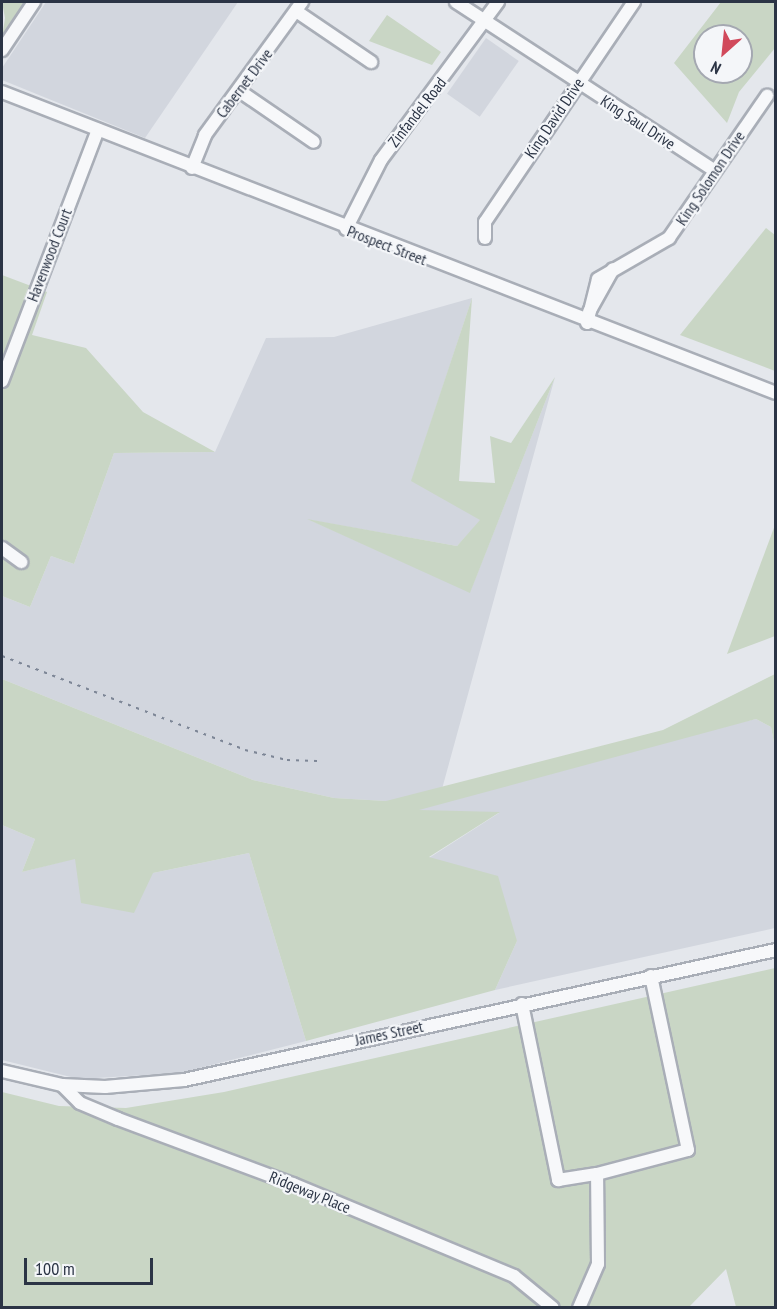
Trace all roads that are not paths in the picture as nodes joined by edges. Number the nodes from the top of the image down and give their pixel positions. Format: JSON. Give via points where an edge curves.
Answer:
{"nodes":[{"id":1,"x":34,"y":2,"type":"edge"},
{"id":2,"x":456,"y":2,"type":"edge"},
{"id":3,"x":498,"y":2,"type":"edge"},
{"id":4,"x":634,"y":2,"type":"edge"},
{"id":5,"x":299,"y":6,"type":"edge"},
{"id":6,"x":485,"y":21,"type":"junction"},
{"id":7,"x":2,"y":50,"type":"edge"},
{"id":8,"x":371,"y":62,"type":"dead end"},
{"id":9,"x":578,"y":83,"type":"junction"},
{"id":10,"x":2,"y":92,"type":"edge"},
{"id":11,"x":241,"y":92,"type":"junction"},
{"id":12,"x":767,"y":96,"type":"dead end"},
{"id":13,"x":98,"y":130,"type":"junction"},
{"id":14,"x":314,"y":142,"type":"dead end"},
{"id":15,"x":192,"y":168,"type":"junction"},
{"id":16,"x":715,"y":171,"type":"junction"},
{"id":17,"x":346,"y":229,"type":"junction"},
{"id":18,"x":485,"y":238,"type":"dead end"},
{"id":19,"x":588,"y":317,"type":"junction"},
{"id":20,"x":2,"y":381,"type":"edge"},
{"id":21,"x":776,"y":393,"type":"edge"},
{"id":22,"x":2,"y":548,"type":"edge"},
{"id":23,"x":21,"y":562,"type":"dead end"},
{"id":24,"x":776,"y":950,"type":"edge"},
{"id":25,"x":651,"y":976,"type":"junction"},
{"id":26,"x":522,"y":1004,"type":"junction"},
{"id":27,"x":2,"y":1071,"type":"edge"},
{"id":28,"x":62,"y":1085,"type":"junction"},
{"id":29,"x":597,"y":1174,"type":"junction"},
{"id":30,"x":553,"y":1308,"type":"edge"},
{"id":31,"x":579,"y":1308,"type":"edge"}],
"edges":[{"from":1,"to":7,"type":"street"},
{"from":2,"to":6,"type":"street","name":"King Saul Drive"},
{"from":3,"to":6,"type":"street","name":"Zinfandel Road"},
{"from":4,"to":9,"type":"street","name":"King David Drive"},
{"from":5,"to":8,"type":"street"},
{"from":5,"to":11,"type":"street","name":"Cabernet Drive"},
{"from":6,"to":9,"type":"street","name":"King Saul Drive"},
{"from":6,"to":17,"type":"street","name":"Zinfandel Road","via":[[387,151]]},
{"from":9,"to":16,"type":"street","name":"King Saul Drive"},
{"from":9,"to":18,"type":"street","name":"King David Drive","via":[[485,222]]},
{"from":10,"to":13,"type":"street","name":"Prospect Street"},
{"from":11,"to":14,"type":"street"},
{"from":11,"to":15,"type":"street","name":"Cabernet Drive","via":[[205,135]]},
{"from":12,"to":16,"type":"street","name":"King Solomon Drive"},
{"from":13,"to":15,"type":"street","name":"Prospect Street"},
{"from":13,"to":20,"type":"street","name":"Havenwood Court"},
{"from":15,"to":17,"type":"street","name":"Prospect Street"},
{"from":16,"to":19,"type":"street","name":"King Solomon Drive","via":[[669,238],[598,279]]},
{"from":17,"to":19,"type":"street","name":"Prospect Street"},
{"from":19,"to":21,"type":"street","name":"Prospect Street"},
{"from":22,"to":23,"type":"street"},
{"from":24,"to":25,"type":"street","name":"James Street"},
{"from":25,"to":26,"type":"street","name":"James Street"},
{"from":25,"to":29,"type":"street","via":[[688,1150]]},
{"from":26,"to":28,"type":"street","name":"James Street","via":[[184,1080],[105,1087]]},
{"from":26,"to":29,"type":"street","via":[[558,1180]]},
{"from":27,"to":28,"type":"street","name":"James Street"},
{"from":28,"to":30,"type":"street","name":"Ridgeway Place","via":[[81,1103],[118,1119],[293,1184],[514,1276]]},
{"from":29,"to":31,"type":"street","via":[[598,1264]]}]}
